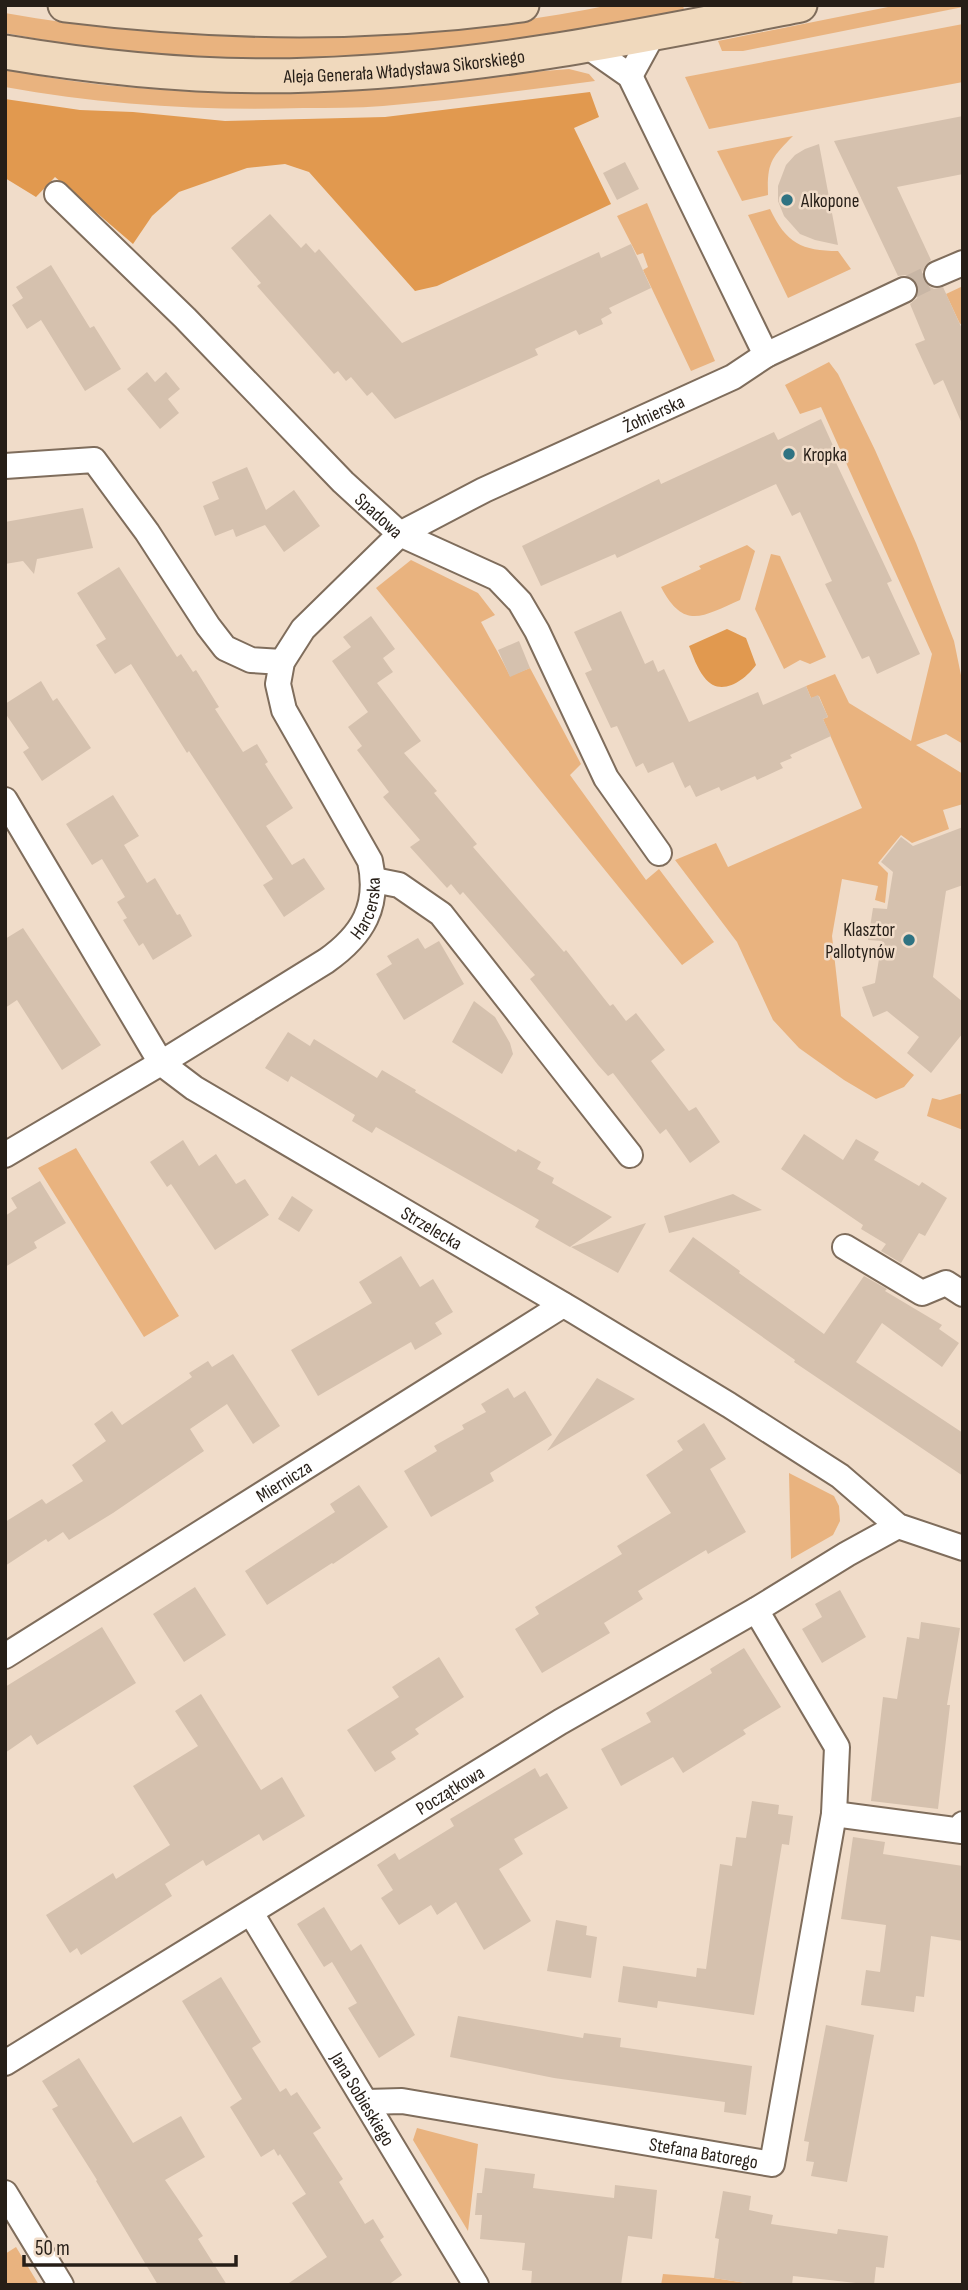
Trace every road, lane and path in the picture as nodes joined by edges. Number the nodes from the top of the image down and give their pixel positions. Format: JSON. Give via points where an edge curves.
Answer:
{"nodes":[{"id":1,"x":65,"y":5,"type":"edge"},
{"id":2,"x":522,"y":5,"type":"edge"},
{"id":3,"x":800,"y":5,"type":"edge"},
{"id":4,"x":653,"y":34,"type":"junction"},
{"id":5,"x":587,"y":46,"type":"junction"},
{"id":6,"x":5,"y":52,"type":"edge"},
{"id":7,"x":630,"y":76,"type":"junction"},
{"id":8,"x":57,"y":194,"type":"dead end"},
{"id":9,"x":963,"y":263,"type":"edge"},
{"id":10,"x":937,"y":274,"type":"tunnel mouth"},
{"id":11,"x":904,"y":290,"type":"tunnel mouth"},
{"id":12,"x":766,"y":355,"type":"junction"},
{"id":13,"x":5,"y":466,"type":"edge"},
{"id":14,"x":400,"y":534,"type":"junction"},
{"id":15,"x":282,"y":662,"type":"junction"},
{"id":16,"x":5,"y":800,"type":"edge"},
{"id":17,"x":659,"y":853,"type":"dead end"},
{"id":18,"x":374,"y":880,"type":"junction"},
{"id":19,"x":161,"y":1063,"type":"junction"},
{"id":20,"x":5,"y":1155,"type":"edge"},
{"id":21,"x":630,"y":1155,"type":"dead end"},
{"id":22,"x":845,"y":1247,"type":"dead end"},
{"id":23,"x":954,"y":1288,"type":"edge"},
{"id":24,"x":563,"y":1305,"type":"junction"},
{"id":25,"x":898,"y":1527,"type":"junction"},
{"id":26,"x":963,"y":1548,"type":"edge"},
{"id":27,"x":756,"y":1610,"type":"junction"},
{"id":28,"x":5,"y":1656,"type":"edge"},
{"id":29,"x":834,"y":1814,"type":"junction"},
{"id":30,"x":963,"y":1824,"type":"edge"},
{"id":31,"x":251,"y":1913,"type":"junction"},
{"id":32,"x":5,"y":2063,"type":"edge"},
{"id":33,"x":367,"y":2102,"type":"junction"},
{"id":34,"x":5,"y":2193,"type":"edge"},
{"id":35,"x":61,"y":2285,"type":"edge"},
{"id":36,"x":476,"y":2285,"type":"edge"}],
"edges":[{"from":1,"to":2,"type":"main road","via":[[200,19],[300,21],[443,15]]},
{"from":3,"to":4,"type":"main road","name":"Aleja Generała Władysława Sikorskiego"},
{"from":4,"to":5,"type":"main road","name":"Aleja Generała Władysława Sikorskiego"},
{"from":4,"to":7,"type":"street"},
{"from":5,"to":6,"type":"main road","name":"Aleja Generała Władysława Sikorskiego","via":[[494,61],[289,76],[132,69]]},
{"from":5,"to":7,"type":"street"},
{"from":7,"to":12,"type":"street"},
{"from":8,"to":14,"type":"street","name":"Spadowa"},
{"from":9,"to":10,"type":"street"},
{"from":11,"to":12,"type":"street","name":"Żołnierska"},
{"from":12,"to":14,"type":"street","name":"Żołnierska","via":[[733,377],[484,490]]},
{"from":13,"to":15,"type":"street","via":[[94,460],[225,648],[251,660]]},
{"from":14,"to":15,"type":"street","via":[[303,629]]},
{"from":14,"to":17,"type":"street","name":"Spadowa","via":[[496,579],[520,602],[606,778]]},
{"from":15,"to":18,"type":"street","name":"Harcerska","via":[[278,684],[284,710],[370,861]]},
{"from":16,"to":19,"type":"street","name":"Strzelecka"},
{"from":18,"to":19,"type":"street","name":"Harcerska","via":[[367,918],[337,953]]},
{"from":18,"to":21,"type":"street","via":[[399,885],[441,914]]},
{"from":19,"to":20,"type":"street","name":"Harcerska"},
{"from":19,"to":24,"type":"street","name":"Strzelecka","via":[[194,1088]]},
{"from":22,"to":23,"type":"street","via":[[922,1293]]},
{"from":24,"to":25,"type":"street","name":"Strzelecka","via":[[840,1476]]},
{"from":24,"to":28,"type":"street","name":"Miernicza"},
{"from":25,"to":26,"type":"street","name":"Strzelecka"},
{"from":25,"to":27,"type":"street","name":"Początkowa"},
{"from":27,"to":29,"type":"street","name":"Stefana Batorego","via":[[837,1747]]},
{"from":27,"to":31,"type":"street","name":"Początkowa","via":[[560,1722]]},
{"from":29,"to":30,"type":"street","via":[[962,1831]]},
{"from":29,"to":33,"type":"street","name":"Stefana Batorego","via":[[772,2164],[402,2101]]},
{"from":31,"to":32,"type":"street","name":"Początkowa"},
{"from":31,"to":33,"type":"street","name":"Jana Sobieskiego"},
{"from":33,"to":36,"type":"street","name":"Jana Sobieskiego"},
{"from":34,"to":35,"type":"street"}]}
